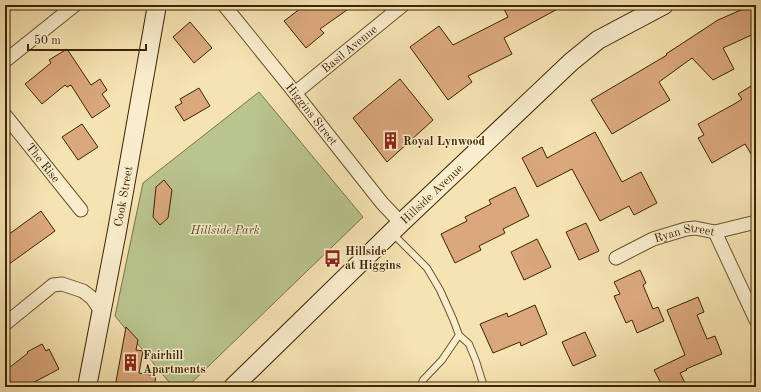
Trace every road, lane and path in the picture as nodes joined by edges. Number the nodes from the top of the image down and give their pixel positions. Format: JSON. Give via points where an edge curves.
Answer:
{"nodes":[{"id":1,"x":75,"y":5,"type":"edge"},
{"id":2,"x":157,"y":5,"type":"edge"},
{"id":3,"x":224,"y":5,"type":"edge"},
{"id":4,"x":403,"y":5,"type":"edge"},
{"id":5,"x":664,"y":5,"type":"edge"},
{"id":6,"x":5,"y":61,"type":"edge"},
{"id":7,"x":295,"y":93,"type":"junction"},
{"id":8,"x":5,"y":115,"type":"edge"},
{"id":9,"x":82,"y":210,"type":"dead end"},
{"id":10,"x":756,"y":222,"type":"edge"},
{"id":11,"x":396,"y":228,"type":"junction"},
{"id":12,"x":715,"y":232,"type":"junction"},
{"id":13,"x":616,"y":258,"type":"dead end"},
{"id":14,"x":101,"y":311,"type":"junction"},
{"id":15,"x":756,"y":320,"type":"edge"},
{"id":16,"x":5,"y":324,"type":"edge"},
{"id":17,"x":459,"y":335,"type":"junction"},
{"id":18,"x":87,"y":387,"type":"edge"},
{"id":19,"x":233,"y":387,"type":"edge"},
{"id":20,"x":420,"y":387,"type":"edge"},
{"id":21,"x":484,"y":387,"type":"edge"}],
"edges":[{"from":1,"to":6,"type":"street"},
{"from":2,"to":14,"type":"main road","name":"Cook Street"},
{"from":3,"to":7,"type":"street","name":"Higgins Street"},
{"from":4,"to":7,"type":"street","name":"Basil Avenue"},
{"from":5,"to":11,"type":"main road","name":"Hillside Avenue","via":[[598,40],[571,62]]},
{"from":7,"to":11,"type":"street","name":"Higgins Street","via":[[382,203]]},
{"from":8,"to":9,"type":"street","name":"The Rise"},
{"from":10,"to":12,"type":"street","name":"Ryan Street"},
{"from":11,"to":17,"type":"lane","via":[[440,290]]},
{"from":11,"to":19,"type":"main road","name":"Hillside Avenue"},
{"from":12,"to":13,"type":"street","name":"Ryan Street","via":[[686,229],[653,239]]},
{"from":12,"to":15,"type":"street"},
{"from":14,"to":16,"type":"street","via":[[92,298],[83,291],[62,284],[53,286]]},
{"from":14,"to":18,"type":"main road","name":"Cook Street"},
{"from":17,"to":20,"type":"lane"},
{"from":17,"to":21,"type":"lane","via":[[469,344]]}]}
